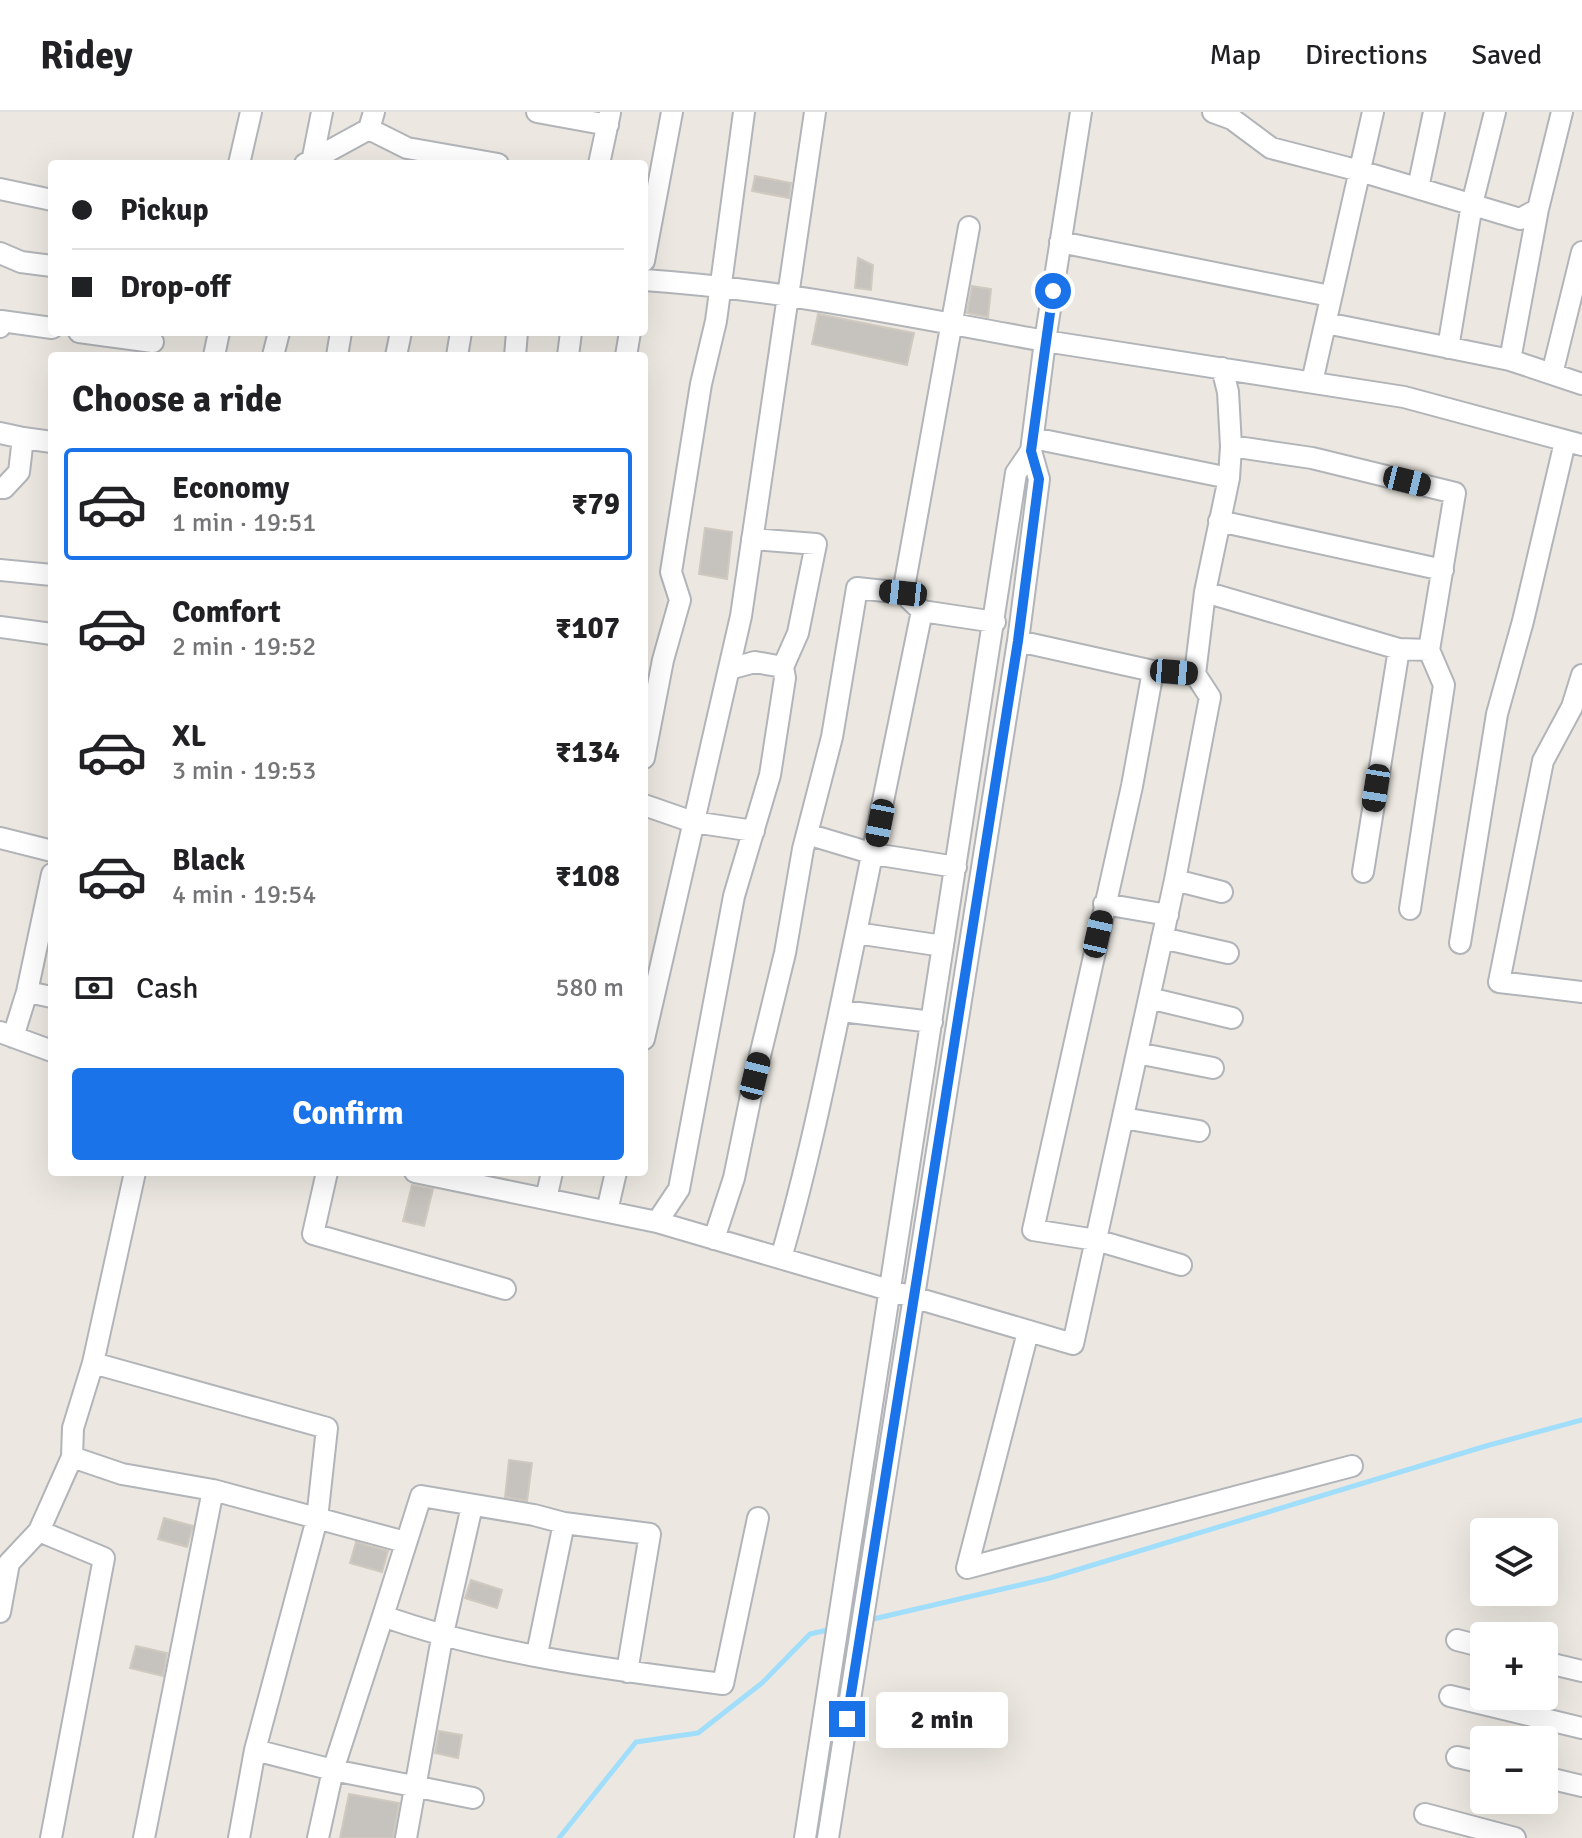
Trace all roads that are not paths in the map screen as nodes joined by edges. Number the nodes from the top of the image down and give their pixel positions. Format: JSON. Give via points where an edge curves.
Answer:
{"nodes":[{"id":1,"x":251,"y":112,"type":"edge"},
{"id":2,"x":322,"y":112,"type":"edge"},
{"id":3,"x":537,"y":112,"type":"edge"},
{"id":4,"x":672,"y":112,"type":"edge"},
{"id":5,"x":744,"y":112,"type":"edge"},
{"id":6,"x":815,"y":112,"type":"edge"},
{"id":7,"x":1081,"y":112,"type":"edge"},
{"id":8,"x":1213,"y":112,"type":"edge"},
{"id":9,"x":1373,"y":112,"type":"edge"},
{"id":10,"x":1434,"y":112,"type":"edge"},
{"id":11,"x":1495,"y":112,"type":"edge"},
{"id":12,"x":1562,"y":112,"type":"edge"},
{"id":13,"x":609,"y":118,"type":"edge"},
{"id":14,"x":372,"y":121,"type":"edge"},
{"id":15,"x":240,"y":160,"type":"edge"},
{"id":16,"x":309,"y":160,"type":"edge"},
{"id":17,"x":475,"y":160,"type":"edge"},
{"id":18,"x":600,"y":160,"type":"edge"},
{"id":19,"x":1360,"y":171,"type":"junction"},
{"id":20,"x":1418,"y":188,"type":"junction"},
{"id":21,"x":0,"y":189,"type":"edge"},
{"id":22,"x":48,"y":199,"type":"edge"},
{"id":23,"x":1472,"y":204,"type":"junction"},
{"id":24,"x":1538,"y":209,"type":"junction"},
{"id":25,"x":969,"y":227,"type":"dead end"},
{"id":26,"x":648,"y":240,"type":"edge"},
{"id":27,"x":1060,"y":242,"type":"junction"},
{"id":28,"x":1,"y":252,"type":"edge"},
{"id":29,"x":1582,"y":252,"type":"edge"},
{"id":30,"x":48,"y":265,"type":"edge"},
{"id":31,"x":648,"y":280,"type":"edge"},
{"id":32,"x":720,"y":285,"type":"junction"},
{"id":33,"x":787,"y":295,"type":"junction"},
{"id":34,"x":1330,"y":296,"type":"junction"},
{"id":35,"x":1326,"y":323,"type":"junction"},
{"id":36,"x":951,"y":324,"type":"junction"},
{"id":37,"x":0,"y":327,"type":"edge"},
{"id":38,"x":48,"y":327,"type":"edge"},
{"id":39,"x":106,"y":336,"type":"edge"},
{"id":40,"x":1045,"y":341,"type":"junction"},
{"id":41,"x":153,"y":343,"type":"edge"},
{"id":42,"x":1448,"y":348,"type":"junction"},
{"id":43,"x":1510,"y":360,"type":"junction"},
{"id":44,"x":1222,"y":368,"type":"junction"},
{"id":45,"x":1552,"y":374,"type":"junction"},
{"id":46,"x":1312,"y":382,"type":"junction"},
{"id":47,"x":1582,"y":384,"type":"edge"},
{"id":48,"x":0,"y":433,"type":"edge"},
{"id":49,"x":23,"y":438,"type":"junction"},
{"id":50,"x":48,"y":441,"type":"edge"},
{"id":51,"x":1573,"y":444,"type":"edge"},
{"id":52,"x":1032,"y":445,"type":"junction"},
{"id":53,"x":1231,"y":446,"type":"junction"},
{"id":54,"x":1229,"y":478,"type":"junction"},
{"id":55,"x":0,"y":488,"type":"edge"},
{"id":56,"x":1219,"y":521,"type":"junction"},
{"id":57,"x":752,"y":539,"type":"junction"},
{"id":58,"x":0,"y":570,"type":"edge"},
{"id":59,"x":1443,"y":570,"type":"junction"},
{"id":60,"x":48,"y":575,"type":"edge"},
{"id":61,"x":1205,"y":592,"type":"junction"},
{"id":62,"x":903,"y":593,"type":"junction"},
{"id":63,"x":922,"y":611,"type":"junction"},
{"id":64,"x":995,"y":622,"type":"junction"},
{"id":65,"x":0,"y":627,"type":"edge"},
{"id":66,"x":48,"y":633,"type":"edge"},
{"id":67,"x":1018,"y":641,"type":"junction"},
{"id":68,"x":1399,"y":649,"type":"junction"},
{"id":69,"x":1429,"y":650,"type":"junction"},
{"id":70,"x":783,"y":667,"type":"junction"},
{"id":71,"x":729,"y":669,"type":"junction"},
{"id":72,"x":1153,"y":671,"type":"junction"},
{"id":73,"x":1195,"y":674,"type":"junction"},
{"id":74,"x":1582,"y":675,"type":"edge"},
{"id":75,"x":648,"y":737,"type":"edge"},
{"id":76,"x":648,"y":806,"type":"edge"},
{"id":77,"x":693,"y":822,"type":"junction"},
{"id":78,"x":754,"y":831,"type":"junction"},
{"id":79,"x":807,"y":834,"type":"junction"},
{"id":80,"x":0,"y":838,"type":"edge"},
{"id":81,"x":48,"y":850,"type":"edge"},
{"id":82,"x":874,"y":854,"type":"junction"},
{"id":83,"x":956,"y":867,"type":"junction"},
{"id":84,"x":1363,"y":872,"type":"dead end"},
{"id":85,"x":1175,"y":880,"type":"junction"},
{"id":86,"x":1222,"y":892,"type":"dead end"},
{"id":87,"x":1104,"y":904,"type":"junction"},
{"id":88,"x":1410,"y":909,"type":"dead end"},
{"id":89,"x":1168,"y":915,"type":"junction"},
{"id":90,"x":46,"y":930,"type":"edge"},
{"id":91,"x":856,"y":933,"type":"junction"},
{"id":92,"x":1162,"y":938,"type":"junction"},
{"id":93,"x":1460,"y":943,"type":"dead end"},
{"id":94,"x":943,"y":946,"type":"junction"},
{"id":95,"x":1228,"y":953,"type":"dead end"},
{"id":96,"x":27,"y":992,"type":"junction"},
{"id":97,"x":1582,"y":992,"type":"edge"},
{"id":98,"x":48,"y":996,"type":"edge"},
{"id":99,"x":1149,"y":998,"type":"junction"},
{"id":100,"x":842,"y":1011,"type":"junction"},
{"id":101,"x":1232,"y":1018,"type":"dead end"},
{"id":102,"x":648,"y":1021,"type":"edge"},
{"id":103,"x":932,"y":1022,"type":"junction"},
{"id":104,"x":6,"y":1034,"type":"edge"},
{"id":105,"x":48,"y":1050,"type":"edge"},
{"id":106,"x":1137,"y":1053,"type":"junction"},
{"id":107,"x":1213,"y":1068,"type":"dead end"},
{"id":108,"x":1123,"y":1118,"type":"junction"},
{"id":109,"x":1199,"y":1131,"type":"dead end"},
{"id":110,"x":134,"y":1176,"type":"edge"},
{"id":111,"x":326,"y":1176,"type":"edge"},
{"id":112,"x":451,"y":1176,"type":"edge"},
{"id":113,"x":551,"y":1176,"type":"edge"},
{"id":114,"x":615,"y":1176,"type":"edge"},
{"id":115,"x":546,"y":1199,"type":"junction"},
{"id":116,"x":607,"y":1211,"type":"junction"},
{"id":117,"x":657,"y":1222,"type":"junction"},
{"id":118,"x":714,"y":1239,"type":"junction"},
{"id":119,"x":1096,"y":1240,"type":"junction"},
{"id":120,"x":781,"y":1258,"type":"junction"},
{"id":121,"x":1181,"y":1265,"type":"dead end"},
{"id":122,"x":505,"y":1289,"type":"dead end"},
{"id":123,"x":889,"y":1291,"type":"junction"},
{"id":124,"x":915,"y":1299,"type":"junction"},
{"id":125,"x":1028,"y":1332,"type":"junction"},
{"id":126,"x":93,"y":1363,"type":"junction"},
{"id":127,"x":72,"y":1457,"type":"junction"},
{"id":128,"x":1352,"y":1466,"type":"dead end"},
{"id":129,"x":213,"y":1490,"type":"junction"},
{"id":130,"x":472,"y":1506,"type":"junction"},
{"id":131,"x":758,"y":1518,"type":"dead end"},
{"id":132,"x":317,"y":1519,"type":"junction"},
{"id":133,"x":564,"y":1523,"type":"junction"},
{"id":134,"x":39,"y":1531,"type":"junction"},
{"id":135,"x":405,"y":1542,"type":"junction"},
{"id":136,"x":0,"y":1612,"type":"edge"},
{"id":137,"x":383,"y":1616,"type":"junction"},
{"id":138,"x":442,"y":1638,"type":"junction"},
{"id":139,"x":1457,"y":1640,"type":"dead end"},
{"id":140,"x":1470,"y":1643,"type":"edge"},
{"id":141,"x":537,"y":1654,"type":"junction"},
{"id":142,"x":1558,"y":1665,"type":"edge"},
{"id":143,"x":1582,"y":1671,"type":"edge"},
{"id":144,"x":627,"y":1672,"type":"junction"},
{"id":145,"x":1450,"y":1696,"type":"dead end"},
{"id":146,"x":1582,"y":1728,"type":"edge"},
{"id":147,"x":255,"y":1750,"type":"junction"},
{"id":148,"x":1457,"y":1757,"type":"dead end"},
{"id":149,"x":1470,"y":1760,"type":"edge"},
{"id":150,"x":333,"y":1770,"type":"junction"},
{"id":151,"x":1558,"y":1780,"type":"edge"},
{"id":152,"x":415,"y":1786,"type":"junction"},
{"id":153,"x":1582,"y":1786,"type":"edge"},
{"id":154,"x":473,"y":1798,"type":"dead end"},
{"id":155,"x":1425,"y":1814,"type":"dead end"},
{"id":156,"x":51,"y":1838,"type":"edge"},
{"id":157,"x":144,"y":1838,"type":"edge"},
{"id":158,"x":239,"y":1838,"type":"edge"},
{"id":159,"x":318,"y":1838,"type":"edge"},
{"id":160,"x":406,"y":1838,"type":"edge"},
{"id":161,"x":805,"y":1838,"type":"edge"},
{"id":162,"x":828,"y":1838,"type":"edge"},
{"id":163,"x":1515,"y":1838,"type":"edge"}],
"edges":[{"from":1,"to":15,"type":"street"},
{"from":2,"to":16,"type":"street"},
{"from":3,"to":13,"type":"street"},
{"from":4,"to":26,"type":"street"},
{"from":5,"to":32,"type":"street"},
{"from":6,"to":33,"type":"street"},
{"from":7,"to":27,"type":"street"},
{"from":8,"to":19,"type":"street","via":[[1232,119],[1271,148]]},
{"from":9,"to":19,"type":"street"},
{"from":10,"to":20,"type":"street"},
{"from":11,"to":23,"type":"street"},
{"from":12,"to":24,"type":"street"},
{"from":13,"to":18,"type":"street"},
{"from":14,"to":16,"type":"street"},
{"from":14,"to":17,"type":"street","via":[[407,148]]},
{"from":19,"to":20,"type":"street"},
{"from":19,"to":34,"type":"street"},
{"from":20,"to":23,"type":"street"},
{"from":21,"to":22,"type":"street"},
{"from":23,"to":24,"type":"street","via":[[1520,219]]},
{"from":23,"to":42,"type":"street"},
{"from":24,"to":43,"type":"street"},
{"from":25,"to":36,"type":"street"},
{"from":27,"to":34,"type":"street"},
{"from":27,"to":40,"type":"street"},
{"from":28,"to":30,"type":"street","via":[[21,262]]},
{"from":29,"to":45,"type":"street"},
{"from":31,"to":32,"type":"street"},
{"from":32,"to":33,"type":"street"},
{"from":32,"to":75,"type":"street","via":[[671,572],[680,600]]},
{"from":33,"to":36,"type":"street"},
{"from":33,"to":57,"type":"street"},
{"from":34,"to":35,"type":"street"},
{"from":35,"to":42,"type":"street"},
{"from":35,"to":46,"type":"street"},
{"from":36,"to":40,"type":"street"},
{"from":36,"to":62,"type":"street"},
{"from":37,"to":38,"type":"street","via":[[1,321]]},
{"from":39,"to":41,"type":"street"},
{"from":40,"to":44,"type":"street"},
{"from":40,"to":52,"type":"street"},
{"from":42,"to":43,"type":"street"},
{"from":43,"to":45,"type":"street"},
{"from":44,"to":46,"type":"street"},
{"from":44,"to":53,"type":"street"},
{"from":45,"to":47,"type":"street"},
{"from":46,"to":51,"type":"street","via":[[1404,397]]},
{"from":48,"to":49,"type":"street"},
{"from":49,"to":50,"type":"street"},
{"from":49,"to":55,"type":"street","via":[[19,472]]},
{"from":51,"to":93,"type":"street","via":[[1497,714]]},
{"from":52,"to":54,"type":"street"},
{"from":52,"to":64,"type":"street","via":[[1016,473]]},
{"from":52,"to":67,"type":"street","via":[[1039,479]]},
{"from":53,"to":54,"type":"street"},
{"from":53,"to":59,"type":"street","via":[[1312,458],[1455,493]]},
{"from":54,"to":56,"type":"street"},
{"from":56,"to":59,"type":"street"},
{"from":56,"to":61,"type":"street"},
{"from":57,"to":70,"type":"street","via":[[816,544],[798,633]]},
{"from":57,"to":71,"type":"street"},
{"from":58,"to":60,"type":"street"},
{"from":59,"to":69,"type":"street"},
{"from":61,"to":68,"type":"street"},
{"from":61,"to":73,"type":"street"},
{"from":62,"to":63,"type":"street"},
{"from":62,"to":79,"type":"street","via":[[857,588],[832,737]]},
{"from":63,"to":64,"type":"street"},
{"from":63,"to":82,"type":"street"},
{"from":64,"to":83,"type":"street"},
{"from":65,"to":66,"type":"street"},
{"from":67,"to":72,"type":"street"},
{"from":67,"to":124,"type":"street"},
{"from":68,"to":69,"type":"street"},
{"from":68,"to":84,"type":"street"},
{"from":69,"to":88,"type":"street","via":[[1444,685]]},
{"from":70,"to":71,"type":"street","via":[[755,662]]},
{"from":70,"to":78,"type":"street","via":[[770,775]]},
{"from":71,"to":77,"type":"street"},
{"from":72,"to":73,"type":"street"},
{"from":72,"to":87,"type":"street"},
{"from":73,"to":85,"type":"street","via":[[1210,697]]},
{"from":74,"to":97,"type":"street","via":[[1572,707],[1543,761],[1499,982]]},
{"from":76,"to":77,"type":"street"},
{"from":77,"to":78,"type":"street"},
{"from":77,"to":102,"type":"street"},
{"from":78,"to":117,"type":"street","via":[[734,896],[679,1189]]},
{"from":79,"to":82,"type":"street"},
{"from":79,"to":118,"type":"street","via":[[734,1178]]},
{"from":80,"to":81,"type":"street"},
{"from":82,"to":83,"type":"street"},
{"from":82,"to":91,"type":"street"},
{"from":83,"to":94,"type":"street"},
{"from":85,"to":86,"type":"street"},
{"from":85,"to":89,"type":"street"},
{"from":87,"to":89,"type":"street"},
{"from":87,"to":119,"type":"street","via":[[1033,1230]]},
{"from":89,"to":92,"type":"street"},
{"from":90,"to":96,"type":"street"},
{"from":91,"to":94,"type":"street"},
{"from":91,"to":100,"type":"street"},
{"from":92,"to":95,"type":"street"},
{"from":92,"to":99,"type":"street"},
{"from":94,"to":103,"type":"street"},
{"from":96,"to":98,"type":"street"},
{"from":96,"to":104,"type":"street"},
{"from":99,"to":101,"type":"street"},
{"from":99,"to":106,"type":"street"},
{"from":100,"to":103,"type":"street"},
{"from":100,"to":120,"type":"street","via":[[811,1132],[807,1170]]},
{"from":103,"to":123,"type":"street"},
{"from":104,"to":105,"type":"street"},
{"from":106,"to":107,"type":"street"},
{"from":106,"to":108,"type":"street"},
{"from":108,"to":109,"type":"street"},
{"from":108,"to":119,"type":"street"},
{"from":110,"to":126,"type":"street"},
{"from":111,"to":122,"type":"street","via":[[313,1234]]},
{"from":112,"to":115,"type":"street"},
{"from":113,"to":115,"type":"street"},
{"from":114,"to":116,"type":"street"},
{"from":115,"to":116,"type":"street"},
{"from":116,"to":117,"type":"street"},
{"from":117,"to":118,"type":"street"},
{"from":118,"to":120,"type":"street"},
{"from":119,"to":121,"type":"street"},
{"from":119,"to":125,"type":"street","via":[[1073,1344]]},
{"from":120,"to":123,"type":"street"},
{"from":123,"to":124,"type":"street"},
{"from":123,"to":161,"type":"street"},
{"from":124,"to":125,"type":"street"},
{"from":124,"to":162,"type":"street"},
{"from":125,"to":128,"type":"street","via":[[967,1568]]},
{"from":126,"to":127,"type":"street","via":[[73,1428]]},
{"from":126,"to":132,"type":"street","via":[[327,1428]]},
{"from":127,"to":129,"type":"street","via":[[122,1474]]},
{"from":127,"to":134,"type":"street"},
{"from":129,"to":132,"type":"street"},
{"from":129,"to":157,"type":"street"},
{"from":130,"to":133,"type":"street"},
{"from":130,"to":135,"type":"street","via":[[421,1496]]},
{"from":130,"to":138,"type":"street"},
{"from":131,"to":144,"type":"street","via":[[723,1684]]},
{"from":132,"to":135,"type":"street"},
{"from":132,"to":147,"type":"street"},
{"from":133,"to":141,"type":"street"},
{"from":133,"to":144,"type":"street","via":[[650,1534]]},
{"from":134,"to":136,"type":"street","via":[[9,1563]]},
{"from":134,"to":156,"type":"street","via":[[104,1558]]},
{"from":135,"to":137,"type":"street"},
{"from":137,"to":138,"type":"street"},
{"from":137,"to":150,"type":"street"},
{"from":138,"to":141,"type":"street"},
{"from":138,"to":152,"type":"street"},
{"from":139,"to":140,"type":"street"},
{"from":141,"to":144,"type":"street"},
{"from":142,"to":143,"type":"street"},
{"from":145,"to":146,"type":"street"},
{"from":147,"to":150,"type":"street"},
{"from":147,"to":158,"type":"street"},
{"from":148,"to":149,"type":"street"},
{"from":150,"to":152,"type":"street"},
{"from":150,"to":159,"type":"street"},
{"from":151,"to":153,"type":"street"},
{"from":152,"to":154,"type":"street"},
{"from":152,"to":160,"type":"street"},
{"from":155,"to":163,"type":"street"}]}
